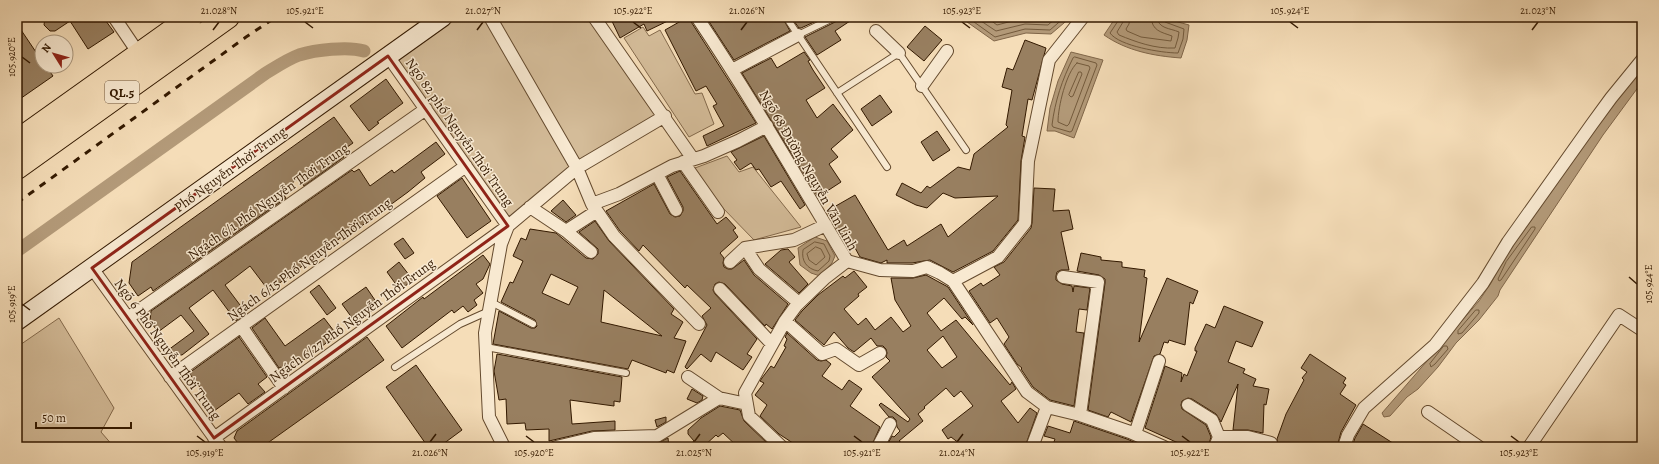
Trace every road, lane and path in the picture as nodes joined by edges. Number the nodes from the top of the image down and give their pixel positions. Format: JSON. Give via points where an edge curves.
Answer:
{"nodes":[{"id":1,"x":114,"y":17,"type":"edge"},
{"id":2,"x":191,"y":17,"type":"edge"},
{"id":3,"x":228,"y":17,"type":"edge"},
{"id":4,"x":444,"y":17,"type":"edge"},
{"id":5,"x":490,"y":17,"type":"edge"},
{"id":6,"x":594,"y":17,"type":"edge"},
{"id":7,"x":697,"y":17,"type":"edge"},
{"id":8,"x":786,"y":17,"type":"edge"},
{"id":9,"x":835,"y":17,"type":"edge"},
{"id":10,"x":1083,"y":17,"type":"edge"},
{"id":11,"x":876,"y":31,"type":"dead end"},
{"id":12,"x":798,"y":35,"type":"junction"},
{"id":13,"x":947,"y":51,"type":"dead end"},
{"id":14,"x":899,"y":53,"type":"junction"},
{"id":15,"x":139,"y":54,"type":"junction"},
{"id":16,"x":388,"y":56,"type":"junction"},
{"id":17,"x":1642,"y":60,"type":"edge"},
{"id":18,"x":732,"y":70,"type":"junction"},
{"id":19,"x":922,"y":86,"type":"junction"},
{"id":20,"x":837,"y":93,"type":"junction"},
{"id":21,"x":426,"y":109,"type":"junction"},
{"id":22,"x":665,"y":116,"type":"junction"},
{"id":23,"x":767,"y":126,"type":"junction"},
{"id":24,"x":17,"y":141,"type":"edge"},
{"id":25,"x":966,"y":150,"type":"dead end"},
{"id":26,"x":688,"y":161,"type":"junction"},
{"id":27,"x":18,"y":166,"type":"edge"},
{"id":28,"x":466,"y":166,"type":"junction"},
{"id":29,"x":887,"y":167,"type":"dead end"},
{"id":30,"x":577,"y":168,"type":"junction"},
{"id":31,"x":657,"y":174,"type":"junction"},
{"id":32,"x":530,"y":207,"type":"junction"},
{"id":33,"x":595,"y":207,"type":"junction"},
{"id":34,"x":676,"y":210,"type":"dead end"},
{"id":35,"x":718,"y":212,"type":"dead end"},
{"id":36,"x":826,"y":225,"type":"junction"},
{"id":37,"x":508,"y":226,"type":"junction"},
{"id":38,"x":566,"y":231,"type":"junction"},
{"id":39,"x":745,"y":248,"type":"junction"},
{"id":40,"x":591,"y":252,"type":"dead end"},
{"id":41,"x":847,"y":261,"type":"junction"},
{"id":42,"x":730,"y":262,"type":"dead end"},
{"id":43,"x":92,"y":268,"type":"junction"},
{"id":44,"x":1063,"y":277,"type":"dead end"},
{"id":45,"x":953,"y":281,"type":"junction"},
{"id":46,"x":720,"y":289,"type":"dead end"},
{"id":47,"x":799,"y":303,"type":"junction"},
{"id":48,"x":490,"y":306,"type":"junction"},
{"id":49,"x":128,"y":318,"type":"junction"},
{"id":50,"x":17,"y":321,"type":"edge"},
{"id":51,"x":785,"y":321,"type":"junction"},
{"id":52,"x":533,"y":324,"type":"dead end"},
{"id":53,"x":699,"y":324,"type":"dead end"},
{"id":54,"x":241,"y":326,"type":"junction"},
{"id":55,"x":1642,"y":330,"type":"edge"},
{"id":56,"x":772,"y":344,"type":"junction"},
{"id":57,"x":486,"y":347,"type":"junction"},
{"id":58,"x":880,"y":353,"type":"dead end"},
{"id":59,"x":1159,"y":361,"type":"dead end"},
{"id":60,"x":395,"y":368,"type":"dead end"},
{"id":61,"x":626,"y":373,"type":"dead end"},
{"id":62,"x":170,"y":377,"type":"junction"},
{"id":63,"x":688,"y":377,"type":"dead end"},
{"id":64,"x":284,"y":388,"type":"junction"},
{"id":65,"x":720,"y":398,"type":"junction"},
{"id":66,"x":747,"y":404,"type":"junction"},
{"id":67,"x":1188,"y":405,"type":"dead end"},
{"id":68,"x":1047,"y":407,"type":"junction"},
{"id":69,"x":1428,"y":412,"type":"dead end"},
{"id":70,"x":1080,"y":415,"type":"junction"},
{"id":71,"x":890,"y":424,"type":"dead end"},
{"id":72,"x":1135,"y":434,"type":"junction"},
{"id":73,"x":1217,"y":442,"type":"edge"},
{"id":74,"x":218,"y":443,"type":"edge"},
{"id":75,"x":1271,"y":443,"type":"dead end"},
{"id":76,"x":775,"y":445,"type":"edge"},
{"id":77,"x":504,"y":447,"type":"edge"},
{"id":78,"x":556,"y":447,"type":"edge"},
{"id":79,"x":878,"y":447,"type":"edge"},
{"id":80,"x":1032,"y":447,"type":"edge"},
{"id":81,"x":1164,"y":447,"type":"edge"},
{"id":82,"x":1344,"y":447,"type":"edge"},
{"id":83,"x":1479,"y":447,"type":"edge"},
{"id":84,"x":1529,"y":447,"type":"edge"}],
"edges":[{"from":1,"to":15,"type":"street"},
{"from":2,"to":15,"type":"highway","number":"QL.5"},
{"from":3,"to":27,"type":"highway","number":"QL.5"},
{"from":4,"to":16,"type":"street","name":"Phố Nguyễn Thời Trung"},
{"from":5,"to":30,"type":"street"},
{"from":6,"to":22,"type":"street"},
{"from":7,"to":18,"type":"street","name":"Ngõ 68 Đường Nguyễn Văn Linh"},
{"from":8,"to":12,"type":"lane"},
{"from":9,"to":12,"type":"lane"},
{"from":10,"to":45,"type":"street","via":[[1049,60],[1028,161],[1025,223],[998,257]]},
{"from":11,"to":14,"type":"street"},
{"from":12,"to":18,"type":"street"},
{"from":12,"to":20,"type":"lane"},
{"from":13,"to":19,"type":"street"},
{"from":14,"to":19,"type":"lane"},
{"from":14,"to":20,"type":"lane"},
{"from":15,"to":24,"type":"highway","number":"QL.5"},
{"from":16,"to":21,"type":"street","name":"Ngõ 82 phố Nguyễn Thời Trung"},
{"from":16,"to":43,"type":"street","name":"Phố Nguyễn Thời Trung"},
{"from":17,"to":82,"type":"street","via":[[1592,124],[1508,242],[1483,283],[1435,345],[1364,408]]},
{"from":18,"to":23,"type":"street","name":"Ngõ 68 Đường Nguyễn Văn Linh"},
{"from":19,"to":25,"type":"lane"},
{"from":20,"to":29,"type":"lane"},
{"from":21,"to":28,"type":"street","name":"Ngõ 82 phố Nguyễn Thời Trung"},
{"from":21,"to":49,"type":"street","name":"Ngách 6/1 Phố Nguyễn Thời Trung"},
{"from":22,"to":26,"type":"street"},
{"from":22,"to":30,"type":"street","name":"Ngách 6/27 Phố Nguyễn Thời Trung"},
{"from":23,"to":26,"type":"street"},
{"from":23,"to":36,"type":"street","name":"Ngõ 68 Đường Nguyễn Văn Linh"},
{"from":26,"to":31,"type":"street"},
{"from":26,"to":35,"type":"street"},
{"from":28,"to":37,"type":"street","name":"Ngõ 82 phố Nguyễn Thời Trung"},
{"from":28,"to":54,"type":"street","name":"Ngách 6/15 Phố Nguyễn Thời Trung"},
{"from":30,"to":32,"type":"street","name":"Ngách 6/27 Phố Nguyễn Thời Trung"},
{"from":30,"to":33,"type":"street"},
{"from":31,"to":33,"type":"street"},
{"from":31,"to":34,"type":"street"},
{"from":32,"to":37,"type":"street","name":"Ngách 6/27 Phố Nguyễn Thời Trung"},
{"from":32,"to":38,"type":"street"},
{"from":33,"to":38,"type":"street"},
{"from":33,"to":53,"type":"street","via":[[614,236]]},
{"from":36,"to":39,"type":"street","via":[[794,240]]},
{"from":36,"to":41,"type":"street","name":"Ngõ 68 Đường Nguyễn Văn Linh"},
{"from":37,"to":48,"type":"street","via":[[501,244]]},
{"from":37,"to":64,"type":"street","name":"Ngách 6/27 Phố Nguyễn Thời Trung"},
{"from":38,"to":40,"type":"street"},
{"from":39,"to":42,"type":"street"},
{"from":39,"to":47,"type":"street","via":[[759,269]]},
{"from":41,"to":45,"type":"street","via":[[880,270],[913,271],[926,267]]},
{"from":41,"to":47,"type":"street","name":"Ngõ 68 Đường Nguyễn Văn Linh"},
{"from":43,"to":49,"type":"street","name":"Ngõ 6 Phố Nguyễn Thời Trung"},
{"from":43,"to":50,"type":"street","name":"Phố Nguyễn Thời Trung"},
{"from":44,"to":70,"type":"street","via":[[1098,282]]},
{"from":45,"to":68,"type":"street","via":[[1027,392]]},
{"from":46,"to":56,"type":"street"},
{"from":47,"to":51,"type":"street","name":"Ngõ 68 Đường Nguyễn Văn Linh"},
{"from":48,"to":52,"type":"lane"},
{"from":48,"to":57,"type":"street","via":[[485,333]]},
{"from":48,"to":60,"type":"lane"},
{"from":49,"to":62,"type":"street","name":"Ngõ 6 Phố Nguyễn Thời Trung"},
{"from":51,"to":56,"type":"street","name":"Ngõ 68 Đường Nguyễn Văn Linh"},
{"from":51,"to":58,"type":"street","via":[[822,354],[836,349],[858,365]]},
{"from":54,"to":62,"type":"street","name":"Ngách 6/15 Phố Nguyễn Thời Trung"},
{"from":54,"to":64,"type":"street"},
{"from":55,"to":84,"type":"street","via":[[1619,315]]},
{"from":56,"to":66,"type":"street","name":"Ngõ 68 Đường Nguyễn Văn Linh","via":[[745,393]]},
{"from":57,"to":61,"type":"lane"},
{"from":57,"to":77,"type":"street","via":[[489,417]]},
{"from":59,"to":72,"type":"street"},
{"from":62,"to":74,"type":"street","name":"Ngõ 6 Phố Nguyễn Thời Trung"},
{"from":63,"to":65,"type":"street"},
{"from":64,"to":74,"type":"street","name":"Ngách 6/27 Phố Nguyễn Thời Trung"},
{"from":65,"to":66,"type":"street"},
{"from":65,"to":78,"type":"street","via":[[657,436],[594,438]]},
{"from":66,"to":76,"type":"street","via":[[749,416]]},
{"from":67,"to":73,"type":"street","via":[[1212,420]]},
{"from":68,"to":70,"type":"street"},
{"from":68,"to":80,"type":"street"},
{"from":69,"to":83,"type":"street"},
{"from":70,"to":72,"type":"street"},
{"from":71,"to":79,"type":"street"},
{"from":72,"to":81,"type":"street"},
{"from":73,"to":75,"type":"street","via":[[1248,437]]}]}
